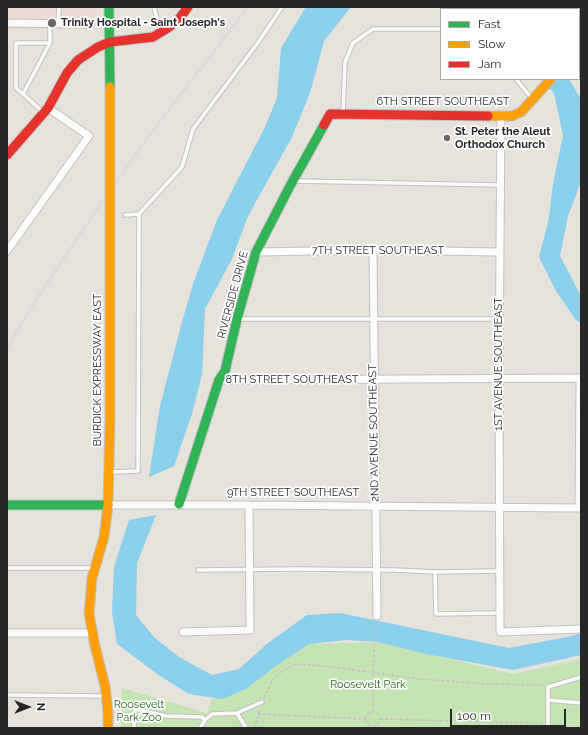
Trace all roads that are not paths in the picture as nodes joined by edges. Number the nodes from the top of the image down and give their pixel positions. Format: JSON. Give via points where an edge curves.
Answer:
{"nodes":[{"id":1,"x":59,"y":7,"type":"edge"},
{"id":2,"x":109,"y":7,"type":"edge"},
{"id":3,"x":154,"y":7,"type":"edge"},
{"id":4,"x":188,"y":7,"type":"edge"},
{"id":5,"x":282,"y":7,"type":"edge"},
{"id":6,"x":7,"y":23,"type":"edge"},
{"id":7,"x":50,"y":24,"type":"junction"},
{"id":8,"x":58,"y":24,"type":"junction"},
{"id":9,"x":85,"y":24,"type":"dead end"},
{"id":10,"x":440,"y":29,"type":"edge"},
{"id":11,"x":160,"y":34,"type":"junction"},
{"id":12,"x":110,"y":42,"type":"junction"},
{"id":13,"x":50,"y":43,"type":"junction"},
{"id":14,"x":517,"y":80,"type":"edge"},
{"id":15,"x":551,"y":80,"type":"edge"},
{"id":16,"x":23,"y":94,"type":"junction"},
{"id":17,"x":535,"y":98,"type":"junction"},
{"id":18,"x":46,"y":111,"type":"junction"},
{"id":19,"x":343,"y":113,"type":"junction"},
{"id":20,"x":501,"y":115,"type":"junction"},
{"id":21,"x":7,"y":154,"type":"edge"},
{"id":22,"x":293,"y":181,"type":"junction"},
{"id":23,"x":500,"y":186,"type":"junction"},
{"id":24,"x":139,"y":214,"type":"junction"},
{"id":25,"x":125,"y":215,"type":"dead end"},
{"id":26,"x":373,"y":250,"type":"junction"},
{"id":27,"x":7,"y":251,"type":"edge"},
{"id":28,"x":256,"y":252,"type":"junction"},
{"id":29,"x":500,"y":252,"type":"junction"},
{"id":30,"x":237,"y":319,"type":"junction"},
{"id":31,"x":373,"y":319,"type":"junction"},
{"id":32,"x":500,"y":319,"type":"junction"},
{"id":33,"x":499,"y":378,"type":"junction"},
{"id":34,"x":580,"y":378,"type":"edge"},
{"id":35,"x":220,"y":380,"type":"junction"},
{"id":36,"x":374,"y":380,"type":"junction"},
{"id":37,"x":110,"y":472,"type":"junction"},
{"id":38,"x":179,"y":504,"type":"junction"},
{"id":39,"x":7,"y":505,"type":"edge"},
{"id":40,"x":108,"y":505,"type":"junction"},
{"id":41,"x":249,"y":505,"type":"junction"},
{"id":42,"x":375,"y":506,"type":"junction"},
{"id":43,"x":499,"y":507,"type":"junction"},
{"id":44,"x":7,"y":568,"type":"edge"},
{"id":45,"x":95,"y":568,"type":"junction"},
{"id":46,"x":250,"y":569,"type":"junction"},
{"id":47,"x":198,"y":570,"type":"dead end"},
{"id":48,"x":376,"y":570,"type":"junction"},
{"id":49,"x":499,"y":571,"type":"junction"},
{"id":50,"x":435,"y":572,"type":"junction"},
{"id":51,"x":499,"y":614,"type":"junction"},
{"id":52,"x":377,"y":616,"type":"road end"},
{"id":53,"x":581,"y":629,"type":"edge"},
{"id":54,"x":183,"y":632,"type":"dead end"},
{"id":55,"x":7,"y":633,"type":"edge"},
{"id":56,"x":92,"y":633,"type":"junction"},
{"id":57,"x":581,"y":677,"type":"edge"},
{"id":58,"x":7,"y":695,"type":"edge"},
{"id":59,"x":107,"y":696,"type":"junction"},
{"id":60,"x":548,"y":700,"type":"junction"},
{"id":61,"x":262,"y":702,"type":"road end"},
{"id":62,"x":581,"y":703,"type":"edge"},
{"id":63,"x":237,"y":713,"type":"junction"},
{"id":64,"x":205,"y":720,"type":"junction"},
{"id":65,"x":108,"y":728,"type":"edge"},
{"id":66,"x":134,"y":728,"type":"edge"},
{"id":67,"x":200,"y":728,"type":"edge"},
{"id":68,"x":246,"y":728,"type":"edge"},
{"id":69,"x":548,"y":728,"type":"edge"}],
"edges":[{"from":1,"to":8,"type":"lane"},
{"from":2,"to":12,"type":"main road","name":"BURDICK EXPRESSWAY EAST"},
{"from":3,"to":11,"type":"lane"},
{"from":4,"to":11,"type":"main road","via":[[179,19]]},
{"from":5,"to":24,"type":"lane","via":[[193,129],[182,167]]},
{"from":6,"to":7,"type":"street"},
{"from":7,"to":8,"type":"street"},
{"from":7,"to":13,"type":"lane"},
{"from":8,"to":9,"type":"street"},
{"from":10,"to":19,"type":"lane","via":[[373,28],[353,43],[345,62]]},
{"from":11,"to":12,"type":"main road","via":[[145,39]]},
{"from":12,"to":18,"type":"main road","via":[[98,46],[78,60],[67,73]]},
{"from":12,"to":37,"type":"main road","name":"BURDICK EXPRESSWAY EAST","bridge":true},
{"from":13,"to":16,"type":"lane"},
{"from":13,"to":16,"type":"lane","via":[[16,43],[16,88]]},
{"from":14,"to":17,"type":"lane"},
{"from":15,"to":17,"type":"main road","name":"6TH STREET SOUTHEAST"},
{"from":16,"to":18,"type":"lane"},
{"from":17,"to":20,"type":"main road","name":"6TH STREET SOUTHEAST","via":[[521,112],[512,116]]},
{"from":18,"to":21,"type":"main road"},
{"from":18,"to":27,"type":"street","via":[[89,136]]},
{"from":19,"to":20,"type":"main road","name":"6TH STREET SOUTHEAST"},
{"from":19,"to":22,"type":"main road","name":"RIVERSIDE DRIVE","via":[[330,114]]},
{"from":20,"to":23,"type":"street","name":"1ST AVENUE SOUTHEAST"},
{"from":22,"to":23,"type":"lane"},
{"from":22,"to":28,"type":"main road","name":"RIVERSIDE DRIVE"},
{"from":23,"to":29,"type":"street","name":"1ST AVENUE SOUTHEAST"},
{"from":24,"to":25,"type":"lane"},
{"from":24,"to":37,"type":"lane","via":[[138,471]]},
{"from":26,"to":28,"type":"street","name":"7TH STREET SOUTHEAST"},
{"from":26,"to":29,"type":"street","name":"7TH STREET SOUTHEAST"},
{"from":26,"to":31,"type":"street","name":"2ND AVENUE SOUTHEAST"},
{"from":28,"to":30,"type":"main road","name":"RIVERSIDE DRIVE"},
{"from":29,"to":32,"type":"street","name":"1ST AVENUE SOUTHEAST"},
{"from":30,"to":31,"type":"lane"},
{"from":30,"to":35,"type":"main road","name":"RIVERSIDE DRIVE","via":[[225,371]]},
{"from":31,"to":32,"type":"lane"},
{"from":31,"to":36,"type":"street","name":"2ND AVENUE SOUTHEAST"},
{"from":32,"to":33,"type":"street","name":"1ST AVENUE SOUTHEAST"},
{"from":33,"to":34,"type":"street","name":"8TH STREET SOUTHEAST"},
{"from":33,"to":36,"type":"street","name":"8TH STREET SOUTHEAST"},
{"from":33,"to":43,"type":"street","name":"1ST AVENUE SOUTHEAST"},
{"from":34,"to":43,"type":"street","name":"9TH STREET SOUTHEAST","via":[[579,508]]},
{"from":35,"to":36,"type":"street","name":"8TH STREET SOUTHEAST"},
{"from":35,"to":38,"type":"main road","name":"RIVERSIDE DRIVE"},
{"from":36,"to":42,"type":"street","name":"2ND AVENUE SOUTHEAST"},
{"from":37,"to":40,"type":"main road","name":"BURDICK EXPRESSWAY EAST"},
{"from":38,"to":40,"type":"street","name":"9TH STREET SOUTHEAST"},
{"from":38,"to":41,"type":"street","name":"9TH STREET SOUTHEAST"},
{"from":39,"to":40,"type":"main road","name":"9TH STREET SOUTHEAST"},
{"from":40,"to":45,"type":"main road","name":"BURDICK EXPRESSWAY EAST","via":[[104,537]]},
{"from":41,"to":42,"type":"street","name":"9TH STREET SOUTHEAST"},
{"from":41,"to":46,"type":"street"},
{"from":42,"to":43,"type":"street","name":"9TH STREET SOUTHEAST"},
{"from":42,"to":48,"type":"street","name":"2ND AVENUE SOUTHEAST"},
{"from":43,"to":49,"type":"street","name":"1ST AVENUE SOUTHEAST"},
{"from":44,"to":45,"type":"lane"},
{"from":45,"to":56,"type":"main road","name":"BURDICK EXPRESSWAY EAST","via":[[89,614]]},
{"from":46,"to":47,"type":"lane"},
{"from":46,"to":48,"type":"lane"},
{"from":46,"to":54,"type":"street","via":[[250,630]]},
{"from":48,"to":50,"type":"lane"},
{"from":48,"to":52,"type":"street","name":"2ND AVENUE SOUTHEAST"},
{"from":49,"to":50,"type":"lane"},
{"from":49,"to":51,"type":"street","name":"1ST AVENUE SOUTHEAST"},
{"from":50,"to":51,"type":"lane","via":[[436,614]]},
{"from":51,"to":53,"type":"street","name":"1ST AVENUE SOUTHEAST","via":[[500,632]]},
{"from":55,"to":56,"type":"street"},
{"from":56,"to":59,"type":"main road","name":"BURDICK EXPRESSWAY EAST"},
{"from":57,"to":60,"type":"lane","via":[[548,687]]},
{"from":58,"to":59,"type":"lane"},
{"from":59,"to":65,"type":"main road","name":"BURDICK EXPRESSWAY EAST"},
{"from":60,"to":62,"type":"lane"},
{"from":60,"to":69,"type":"lane"},
{"from":61,"to":63,"type":"lane"},
{"from":63,"to":64,"type":"lane","via":[[212,714]]},
{"from":63,"to":68,"type":"lane"},
{"from":64,"to":66,"type":"lane","via":[[202,717],[166,716],[135,709]]},
{"from":64,"to":67,"type":"lane"}]}
